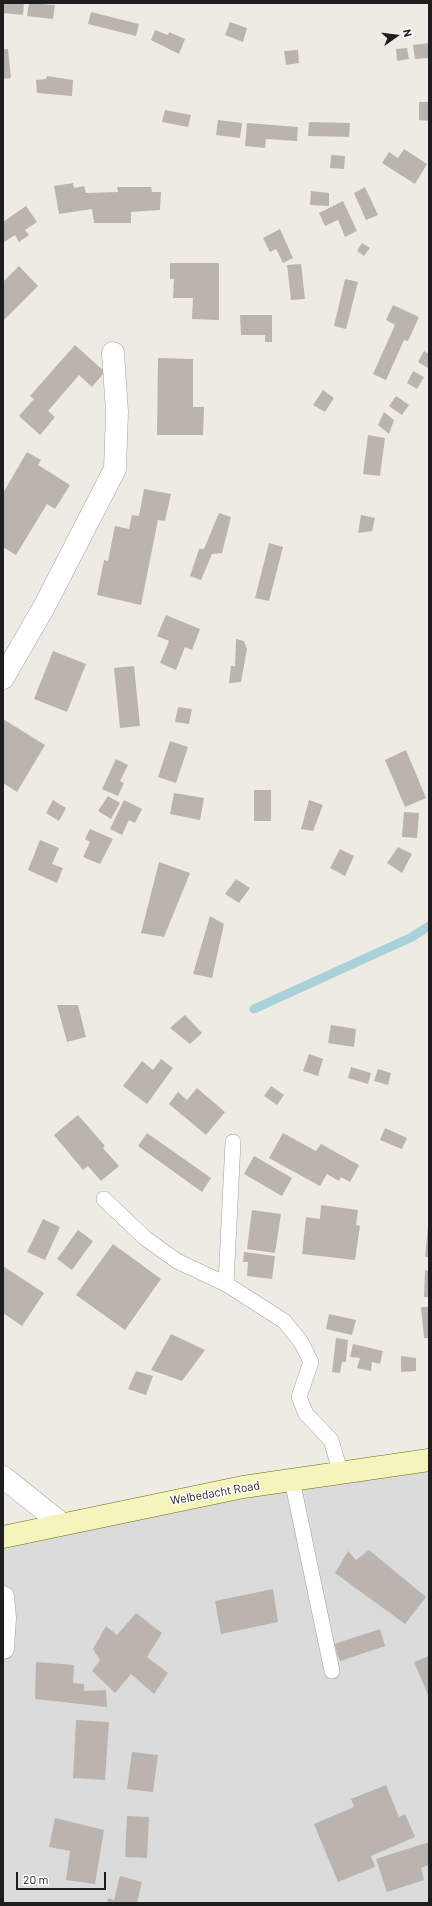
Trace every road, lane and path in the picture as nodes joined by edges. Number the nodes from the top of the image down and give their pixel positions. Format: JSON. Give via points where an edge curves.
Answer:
{"nodes":[{"id":1,"x":113,"y":353,"type":"dead end"},
{"id":2,"x":3,"y":678,"type":"edge"},
{"id":3,"x":233,"y":1142,"type":"dead end"},
{"id":4,"x":104,"y":1199,"type":"dead end"},
{"id":5,"x":226,"y":1284,"type":"junction"},
{"id":6,"x":429,"y":1460,"type":"edge"},
{"id":7,"x":340,"y":1471,"type":"junction"},
{"id":8,"x":3,"y":1477,"type":"edge"},
{"id":9,"x":292,"y":1480,"type":"junction"},
{"id":10,"x":62,"y":1524,"type":"junction"},
{"id":11,"x":3,"y":1537,"type":"edge"},
{"id":12,"x":3,"y":1597,"type":"edge"},
{"id":13,"x":3,"y":1648,"type":"edge"},
{"id":14,"x":332,"y":1671,"type":"dead end"}],
"edges":[{"from":1,"to":2,"type":"street","via":[[117,412],[115,469],[44,607]]},
{"from":3,"to":5,"type":"lane"},
{"from":4,"to":5,"type":"lane","via":[[145,1238],[177,1261]]},
{"from":5,"to":7,"type":"lane","via":[[284,1321],[301,1342],[311,1362],[299,1397],[306,1414],[331,1440]]},
{"from":6,"to":7,"type":"street","name":"Welbedacht Road"},
{"from":7,"to":9,"type":"street","name":"Welbedacht Road"},
{"from":8,"to":10,"type":"street"},
{"from":9,"to":10,"type":"street","name":"Welbedacht Road","via":[[243,1487]]},
{"from":9,"to":14,"type":"lane"},
{"from":10,"to":11,"type":"street","name":"Welbedacht Road"},
{"from":12,"to":13,"type":"street"}]}
